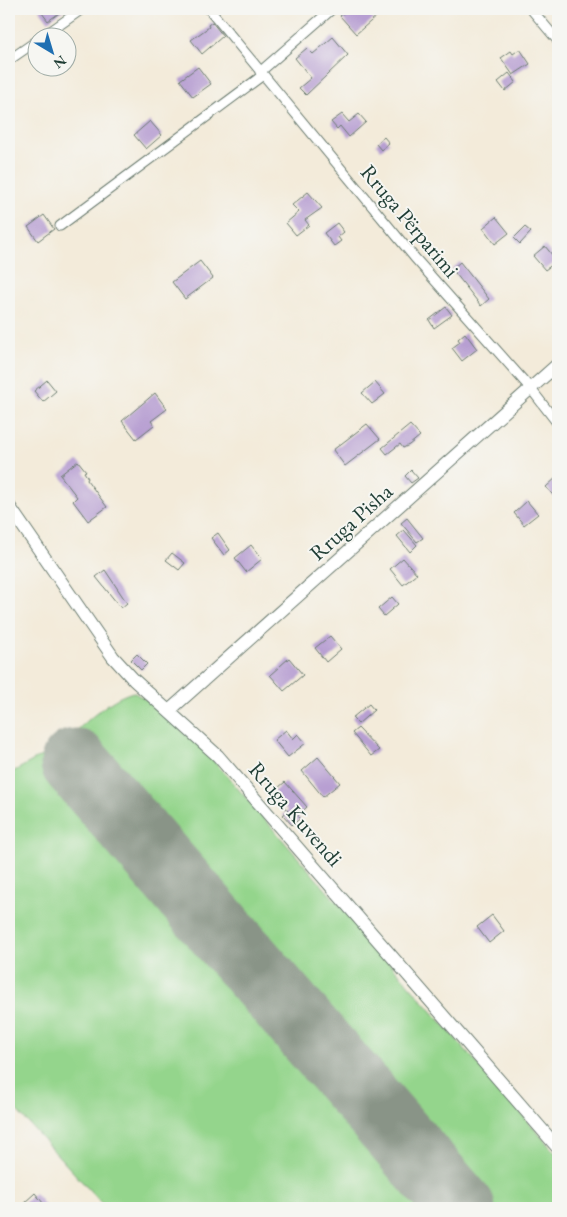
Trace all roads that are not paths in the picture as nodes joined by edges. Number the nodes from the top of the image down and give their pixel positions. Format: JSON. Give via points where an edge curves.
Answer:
{"nodes":[{"id":1,"x":82,"y":9,"type":"edge"},
{"id":2,"x":209,"y":9,"type":"edge"},
{"id":3,"x":332,"y":9,"type":"edge"},
{"id":4,"x":531,"y":9,"type":"edge"},
{"id":5,"x":55,"y":28,"type":"edge"},
{"id":6,"x":558,"y":41,"type":"edge"},
{"id":7,"x":28,"y":47,"type":"edge"},
{"id":8,"x":9,"y":60,"type":"edge"},
{"id":9,"x":261,"y":73,"type":"junction"},
{"id":10,"x":60,"y":226,"type":"dead end"},
{"id":11,"x":558,"y":364,"type":"edge"},
{"id":12,"x":531,"y":389,"type":"junction"},
{"id":13,"x":558,"y":424,"type":"edge"},
{"id":14,"x":9,"y":506,"type":"edge"},
{"id":15,"x":170,"y":710,"type":"junction"},
{"id":16,"x":558,"y":1148,"type":"edge"}],
"edges":[{"from":1,"to":5,"type":"street"},
{"from":2,"to":9,"type":"street","name":"Rruga Përparimi"},
{"from":3,"to":9,"type":"street"},
{"from":4,"to":6,"type":"street"},
{"from":7,"to":8,"type":"street"},
{"from":9,"to":10,"type":"street"},
{"from":9,"to":12,"type":"street","name":"Rruga Përparimi","via":[[414,256]]},
{"from":11,"to":12,"type":"street","name":"Rruga Pisha"},
{"from":12,"to":13,"type":"street","name":"Rruga Përparimi"},
{"from":12,"to":15,"type":"street","name":"Rruga Pisha"},
{"from":14,"to":15,"type":"street","name":"Rruga Kuvendi","via":[[113,657],[134,680]]},
{"from":15,"to":16,"type":"street","name":"Rruga Kuvendi","via":[[243,784]]}]}
